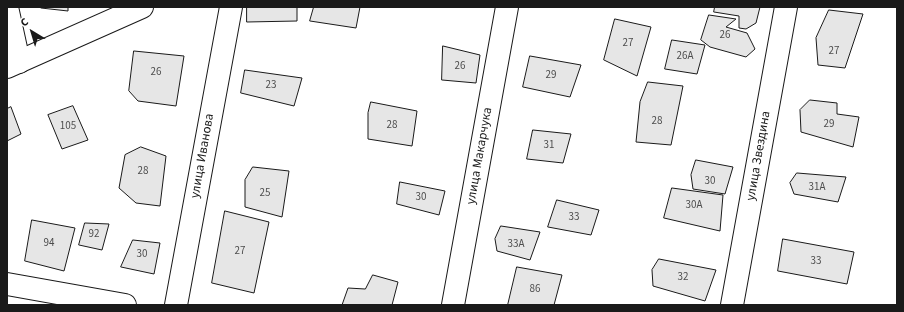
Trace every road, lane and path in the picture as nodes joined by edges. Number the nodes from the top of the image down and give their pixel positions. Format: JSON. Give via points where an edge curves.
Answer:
{"nodes":[{"id":1,"x":7,"y":7,"type":"edge"},
{"id":2,"x":142,"y":7,"type":"edge"},
{"id":3,"x":230,"y":7,"type":"edge"},
{"id":4,"x":507,"y":7,"type":"edge"},
{"id":5,"x":786,"y":7,"type":"edge"},
{"id":6,"x":13,"y":65,"type":"edge"},
{"id":7,"x":7,"y":284,"type":"edge"},
{"id":8,"x":125,"y":305,"type":"edge"},
{"id":9,"x":176,"y":305,"type":"edge"},
{"id":10,"x":453,"y":305,"type":"edge"},
{"id":11,"x":732,"y":305,"type":"edge"}],
"edges":[{"from":1,"to":6,"type":"main road"},
{"from":2,"to":6,"type":"main road"},
{"from":3,"to":9,"type":"main road","name":"улица Иванова"},
{"from":4,"to":10,"type":"main road","name":"улица Макарчука"},
{"from":5,"to":11,"type":"main road","name":"улица Звездина"},
{"from":7,"to":8,"type":"main road"}]}
